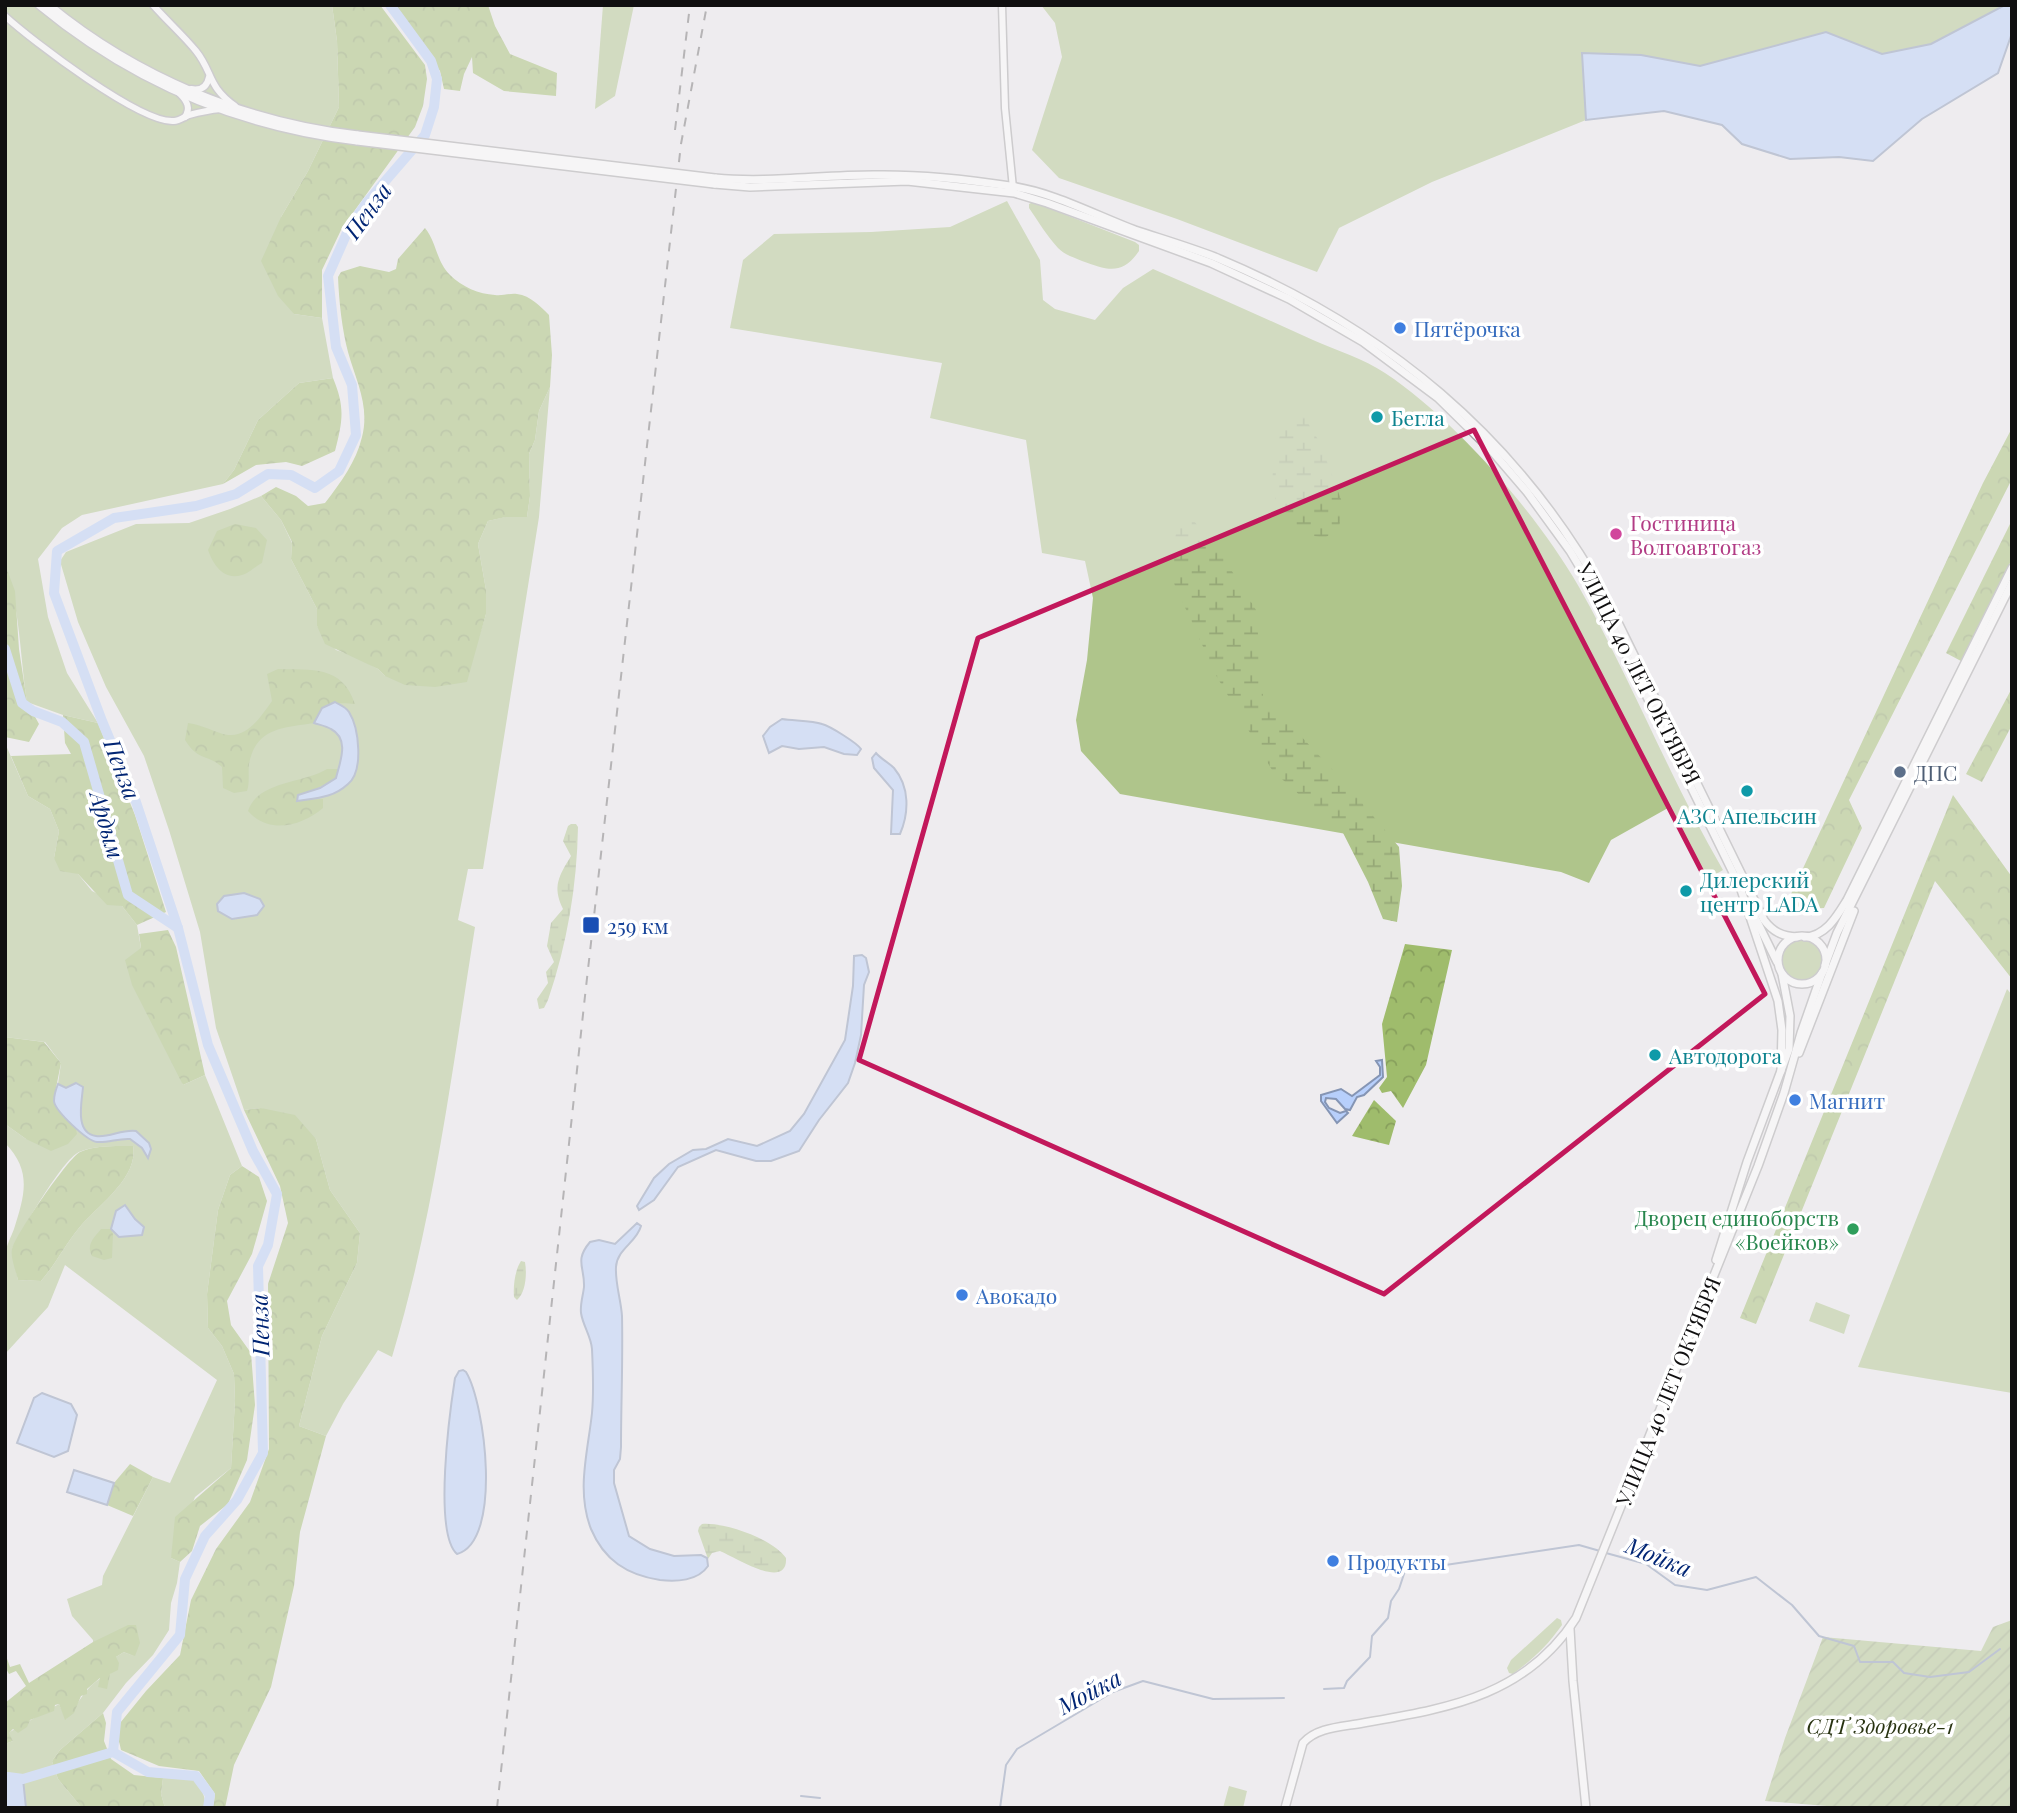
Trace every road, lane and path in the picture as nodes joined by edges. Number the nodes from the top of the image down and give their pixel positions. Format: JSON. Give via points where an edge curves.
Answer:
{"nodes":[{"id":1,"x":39,"y":5,"type":"edge"},
{"id":2,"x":49,"y":5,"type":"edge"},
{"id":3,"x":153,"y":5,"type":"edge"},
{"id":4,"x":1002,"y":5,"type":"edge"},
{"id":5,"x":5,"y":16,"type":"edge"},
{"id":6,"x":209,"y":77,"type":"junction"},
{"id":7,"x":182,"y":91,"type":"junction"},
{"id":8,"x":237,"y":107,"type":"junction"},
{"id":9,"x":222,"y":109,"type":"junction"},
{"id":10,"x":185,"y":117,"type":"junction"},
{"id":11,"x":358,"y":138,"type":"junction"},
{"id":12,"x":1013,"y":190,"type":"junction"},
{"id":13,"x":1328,"y":316,"type":"junction"},
{"id":14,"x":2012,"y":568,"type":"edge"},
{"id":15,"x":2012,"y":583,"type":"edge"},
{"id":16,"x":1740,"y":887,"type":"junction"},
{"id":17,"x":1857,"y":897,"type":"junction"},
{"id":18,"x":1801,"y":937,"type":"junction"},
{"id":19,"x":1824,"y":969,"type":"junction"},
{"id":20,"x":1780,"y":970,"type":"junction"},
{"id":21,"x":1785,"y":1072,"type":"junction"},
{"id":22,"x":1712,"y":1277,"type":"junction"},
{"id":23,"x":1570,"y":1628,"type":"junction"},
{"id":24,"x":1284,"y":1808,"type":"edge"},
{"id":25,"x":1587,"y":1808,"type":"edge"}],
"edges":[{"from":1,"to":7,"type":"main road","via":[[113,60]]},
{"from":2,"to":7,"type":"main road","via":[[117,54]]},
{"from":3,"to":6,"type":"street","via":[[197,52]]},
{"from":4,"to":12,"type":"street"},
{"from":5,"to":10,"type":"street","via":[[76,72],[145,113],[163,120]]},
{"from":6,"to":7,"type":"street","via":[[203,88]]},
{"from":6,"to":8,"type":"street"},
{"from":7,"to":8,"type":"main road"},
{"from":7,"to":9,"type":"main road"},
{"from":7,"to":10,"type":"street","via":[[188,108]]},
{"from":8,"to":11,"type":"main road"},
{"from":9,"to":10,"type":"street"},
{"from":9,"to":11,"type":"main road","via":[[286,130]]},
{"from":11,"to":12,"type":"main road","bridge":true,"via":[[750,187],[907,181]]},
{"from":12,"to":13,"type":"main road","via":[[1049,197],[1213,257]]},
{"from":13,"to":16,"type":"main road","name":"УЛИЦА 40 ЛЕТ ОКТЯБРЯ","via":[[1438,398],[1516,478],[1553,526],[1600,601]]},
{"from":13,"to":18,"type":"main road","name":"УЛИЦА 40 ЛЕТ ОКТЯБРЯ","via":[[1390,352],[1442,393],[1495,445],[1544,503],[1606,598],[1764,920],[1774,931]]},
{"from":14,"to":18,"type":"main road","via":[[1847,900],[1828,926]]},
{"from":15,"to":17,"type":"main road","name":"УЛИЦА 40 ЛЕТ ОКТЯБРЯ"},
{"from":16,"to":20,"type":"main road","name":"УЛИЦА 40 ЛЕТ ОКТЯБРЯ"},
{"from":16,"to":21,"type":"main road","name":"УЛИЦА 40 ЛЕТ ОКТЯБРЯ","via":[[1780,1010]]},
{"from":17,"to":19,"type":"main road","name":"УЛИЦА 40 ЛЕТ ОКТЯБРЯ"},
{"from":17,"to":21,"type":"main road","name":"УЛИЦА 40 ЛЕТ ОКТЯБРЯ","via":[[1826,986]]},
{"from":18,"to":19,"type":"main road","name":"УЛИЦА 40 ЛЕТ ОКТЯБРЯ","via":[[1823,948]]},
{"from":18,"to":20,"type":"main road","via":[[1780,950]]},
{"from":19,"to":20,"type":"main road","via":[[1813,982],[1800,984]]},
{"from":19,"to":21,"type":"main road","name":"УЛИЦА 40 ЛЕТ ОКТЯБРЯ"},
{"from":20,"to":21,"type":"main road","name":"УЛИЦА 40 ЛЕТ ОКТЯБРЯ","via":[[1790,1026]]},
{"from":21,"to":22,"type":"main road","name":"УЛИЦА 40 ЛЕТ ОКТЯБРЯ","via":[[1758,1166]]},
{"from":21,"to":22,"type":"main road","name":"УЛИЦА 40 ЛЕТ ОКТЯБРЯ","via":[[1747,1162]]},
{"from":22,"to":23,"type":"main road","name":"УЛИЦА 40 ЛЕТ ОКТЯБРЯ"},
{"from":23,"to":24,"type":"main road","via":[[1548,1652],[1493,1692],[1441,1710],[1308,1737]]},
{"from":23,"to":25,"type":"main road"}]}
